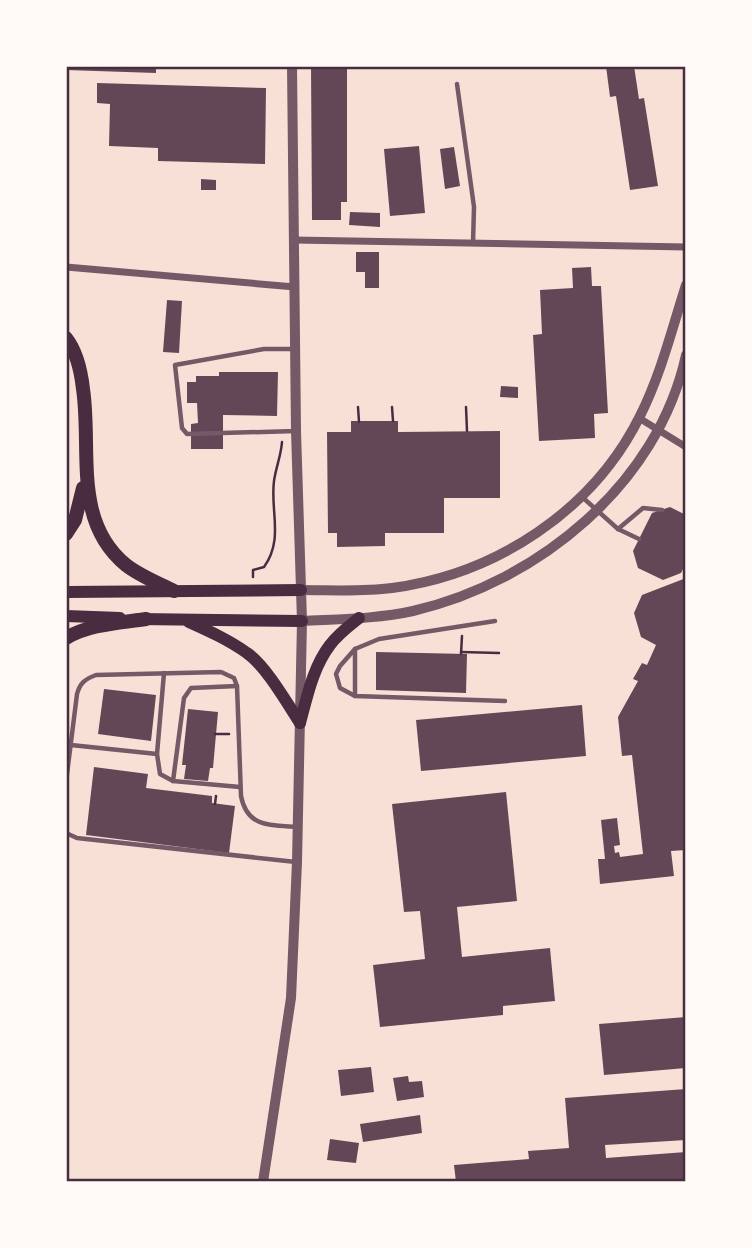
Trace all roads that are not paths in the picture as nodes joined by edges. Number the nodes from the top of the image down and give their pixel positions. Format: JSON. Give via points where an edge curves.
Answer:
{"nodes":[{"id":1,"x":292,"y":66,"type":"edge"},
{"id":2,"x":457,"y":84,"type":"dead end"},
{"id":3,"x":294,"y":240,"type":"junction"},
{"id":4,"x":473,"y":244,"type":"junction"},
{"id":5,"x":685,"y":247,"type":"edge"},
{"id":6,"x":66,"y":267,"type":"edge"},
{"id":7,"x":685,"y":285,"type":"edge"},
{"id":8,"x":295,"y":287,"type":"junction"},
{"id":9,"x":66,"y":338,"type":"edge"},
{"id":10,"x":295,"y":349,"type":"junction"},
{"id":11,"x":685,"y":355,"type":"edge"},
{"id":12,"x":639,"y":418,"type":"junction"},
{"id":13,"x":659,"y":429,"type":"junction"},
{"id":14,"x":296,"y":431,"type":"junction"},
{"id":15,"x":685,"y":447,"type":"edge"},
{"id":16,"x":86,"y":466,"type":"junction"},
{"id":17,"x":581,"y":496,"type":"junction"},
{"id":18,"x":662,"y":510,"type":"dead end"},
{"id":19,"x":596,"y":511,"type":"junction"},
{"id":20,"x":618,"y":529,"type":"junction"},
{"id":21,"x":66,"y":534,"type":"edge"},
{"id":22,"x":639,"y":539,"type":"dead end"},
{"id":23,"x":302,"y":590,"type":"junction"},
{"id":24,"x":174,"y":591,"type":"junction"},
{"id":25,"x":66,"y":592,"type":"edge"},
{"id":26,"x":66,"y":616,"type":"edge"},
{"id":27,"x":359,"y":618,"type":"junction"},
{"id":28,"x":146,"y":619,"type":"junction"},
{"id":29,"x":182,"y":620,"type":"junction"},
{"id":30,"x":302,"y":621,"type":"junction"},
{"id":31,"x":495,"y":621,"type":"dead end"},
{"id":32,"x":66,"y":638,"type":"edge"},
{"id":33,"x":355,"y":649,"type":"junction"},
{"id":34,"x":164,"y":673,"type":"junction"},
{"id":35,"x":237,"y":686,"type":"junction"},
{"id":36,"x":355,"y":696,"type":"junction"},
{"id":37,"x":505,"y":701,"type":"dead end"},
{"id":38,"x":300,"y":723,"type":"junction"},
{"id":39,"x":71,"y":745,"type":"junction"},
{"id":40,"x":157,"y":754,"type":"junction"},
{"id":41,"x":173,"y":780,"type":"junction"},
{"id":42,"x":66,"y":782,"type":"edge"},
{"id":43,"x":241,"y":787,"type":"junction"},
{"id":44,"x":298,"y":827,"type":"junction"},
{"id":45,"x":66,"y":833,"type":"edge"},
{"id":46,"x":297,"y":862,"type":"junction"},
{"id":47,"x":263,"y":1181,"type":"edge"}],
"edges":[{"from":1,"to":3,"type":"street"},
{"from":2,"to":4,"type":"lane","via":[[474,207]]},
{"from":3,"to":4,"type":"street"},
{"from":3,"to":8,"type":"street"},
{"from":4,"to":5,"type":"street"},
{"from":6,"to":8,"type":"street"},
{"from":7,"to":12,"type":"street"},
{"from":8,"to":10,"type":"street"},
{"from":9,"to":16,"type":"highway","via":[[80,369],[86,406]]},
{"from":10,"to":14,"type":"street"},
{"from":10,"to":14,"type":"lane","via":[[264,349],[175,365],[182,428],[187,434]]},
{"from":11,"to":13,"type":"street","via":[[680,381]]},
{"from":12,"to":13,"type":"street"},
{"from":12,"to":17,"type":"street"},
{"from":13,"to":15,"type":"street"},
{"from":13,"to":19,"type":"street","via":[[623,482]]},
{"from":14,"to":23,"type":"street"},
{"from":16,"to":21,"type":"highway","via":[[81,501]]},
{"from":16,"to":24,"type":"highway","via":[[89,503],[100,536],[126,565]]},
{"from":17,"to":19,"type":"lane"},
{"from":17,"to":23,"type":"street","via":[[527,539],[452,575],[392,588]]},
{"from":18,"to":20,"type":"lane","via":[[643,508]]},
{"from":19,"to":20,"type":"lane"},
{"from":19,"to":27,"type":"street","via":[[526,565],[491,583],[419,609]]},
{"from":20,"to":22,"type":"lane"},
{"from":23,"to":24,"type":"main road"},
{"from":23,"to":30,"type":"street"},
{"from":24,"to":25,"type":"main road"},
{"from":26,"to":28,"type":"main road"},
{"from":27,"to":30,"type":"street"},
{"from":27,"to":38,"type":"main road","via":[[325,652]]},
{"from":28,"to":29,"type":"main road"},
{"from":28,"to":32,"type":"highway","via":[[75,632]]},
{"from":29,"to":30,"type":"main road"},
{"from":29,"to":38,"type":"main road","via":[[250,654]]},
{"from":30,"to":38,"type":"street"},
{"from":31,"to":33,"type":"lane","via":[[379,639]]},
{"from":33,"to":36,"type":"lane"},
{"from":33,"to":36,"type":"lane","via":[[336,674],[340,688]]},
{"from":34,"to":35,"type":"lane","via":[[221,672],[234,678]]},
{"from":34,"to":39,"type":"lane","via":[[87,678],[77,694]]},
{"from":34,"to":40,"type":"lane"},
{"from":35,"to":41,"type":"lane","via":[[186,692]]},
{"from":35,"to":43,"type":"lane"},
{"from":36,"to":37,"type":"lane"},
{"from":38,"to":44,"type":"street"},
{"from":39,"to":40,"type":"lane"},
{"from":39,"to":42,"type":"lane"},
{"from":40,"to":41,"type":"lane","via":[[160,774]]},
{"from":41,"to":43,"type":"lane"},
{"from":43,"to":44,"type":"lane","via":[[244,809],[251,817]]},
{"from":44,"to":46,"type":"street"},
{"from":45,"to":46,"type":"lane","via":[[77,838]]},
{"from":46,"to":47,"type":"street","via":[[290,998]]}]}
